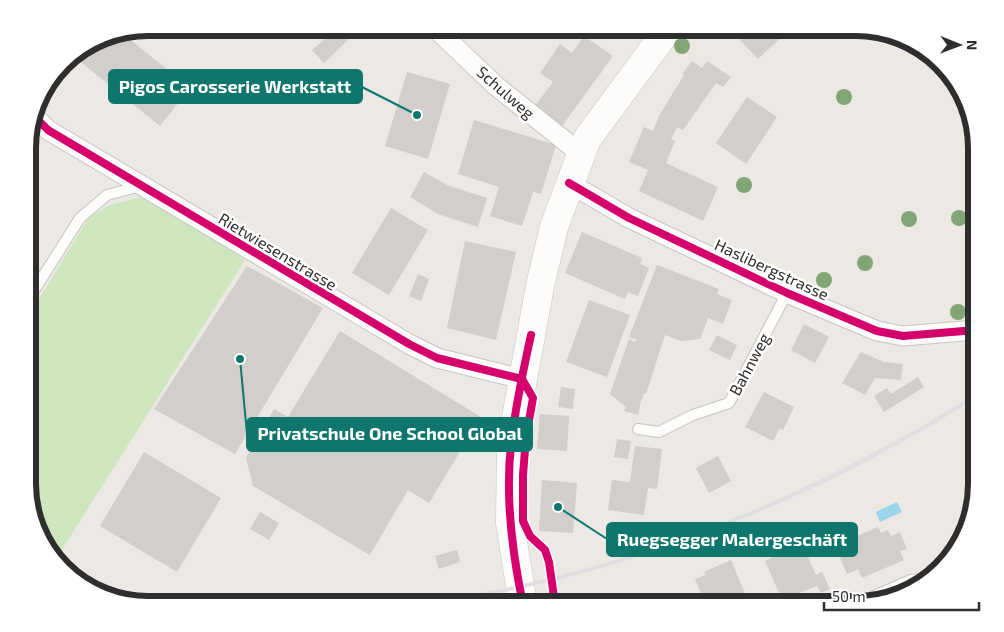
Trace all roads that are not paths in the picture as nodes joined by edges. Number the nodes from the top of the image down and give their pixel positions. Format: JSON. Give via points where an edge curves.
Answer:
{"nodes":[{"id":1,"x":443,"y":36,"type":"edge"},
{"id":2,"x":662,"y":36,"type":"edge"},
{"id":3,"x":39,"y":121,"type":"edge"},
{"id":4,"x":580,"y":153,"type":"junction"},
{"id":5,"x":569,"y":183,"type":"junction"},
{"id":6,"x":141,"y":186,"type":"junction"},
{"id":7,"x":36,"y":287,"type":"edge"},
{"id":8,"x":787,"y":293,"type":"junction"},
{"id":9,"x":968,"y":331,"type":"edge"},
{"id":10,"x":522,"y":379,"type":"junction"},
{"id":11,"x":638,"y":428,"type":"dead end"},
{"id":12,"x":522,"y":596,"type":"edge"}],
"edges":[{"from":1,"to":4,"type":"street","name":"Schulweg","via":[[496,86]]},
{"from":2,"to":4,"type":"street"},
{"from":3,"to":6,"type":"street","name":"Rietwiesenstrasse","via":[[48,130]]},
{"from":4,"to":5,"type":"street"},
{"from":5,"to":8,"type":"street","name":"Haslibergstrasse","via":[[629,218]]},
{"from":5,"to":10,"type":"street","via":[[554,226]]},
{"from":6,"to":7,"type":"lane","via":[[108,195],[80,218]]},
{"from":6,"to":10,"type":"street","name":"Rietwiesenstrasse","via":[[436,358]]},
{"from":8,"to":9,"type":"street","name":"Haslibergstrasse","via":[[877,331],[903,336]]},
{"from":8,"to":11,"type":"lane","name":"Bahnweg","via":[[729,403],[693,415],[659,432]]},
{"from":10,"to":12,"type":"street","via":[[511,445],[509,483],[510,523]]}]}
